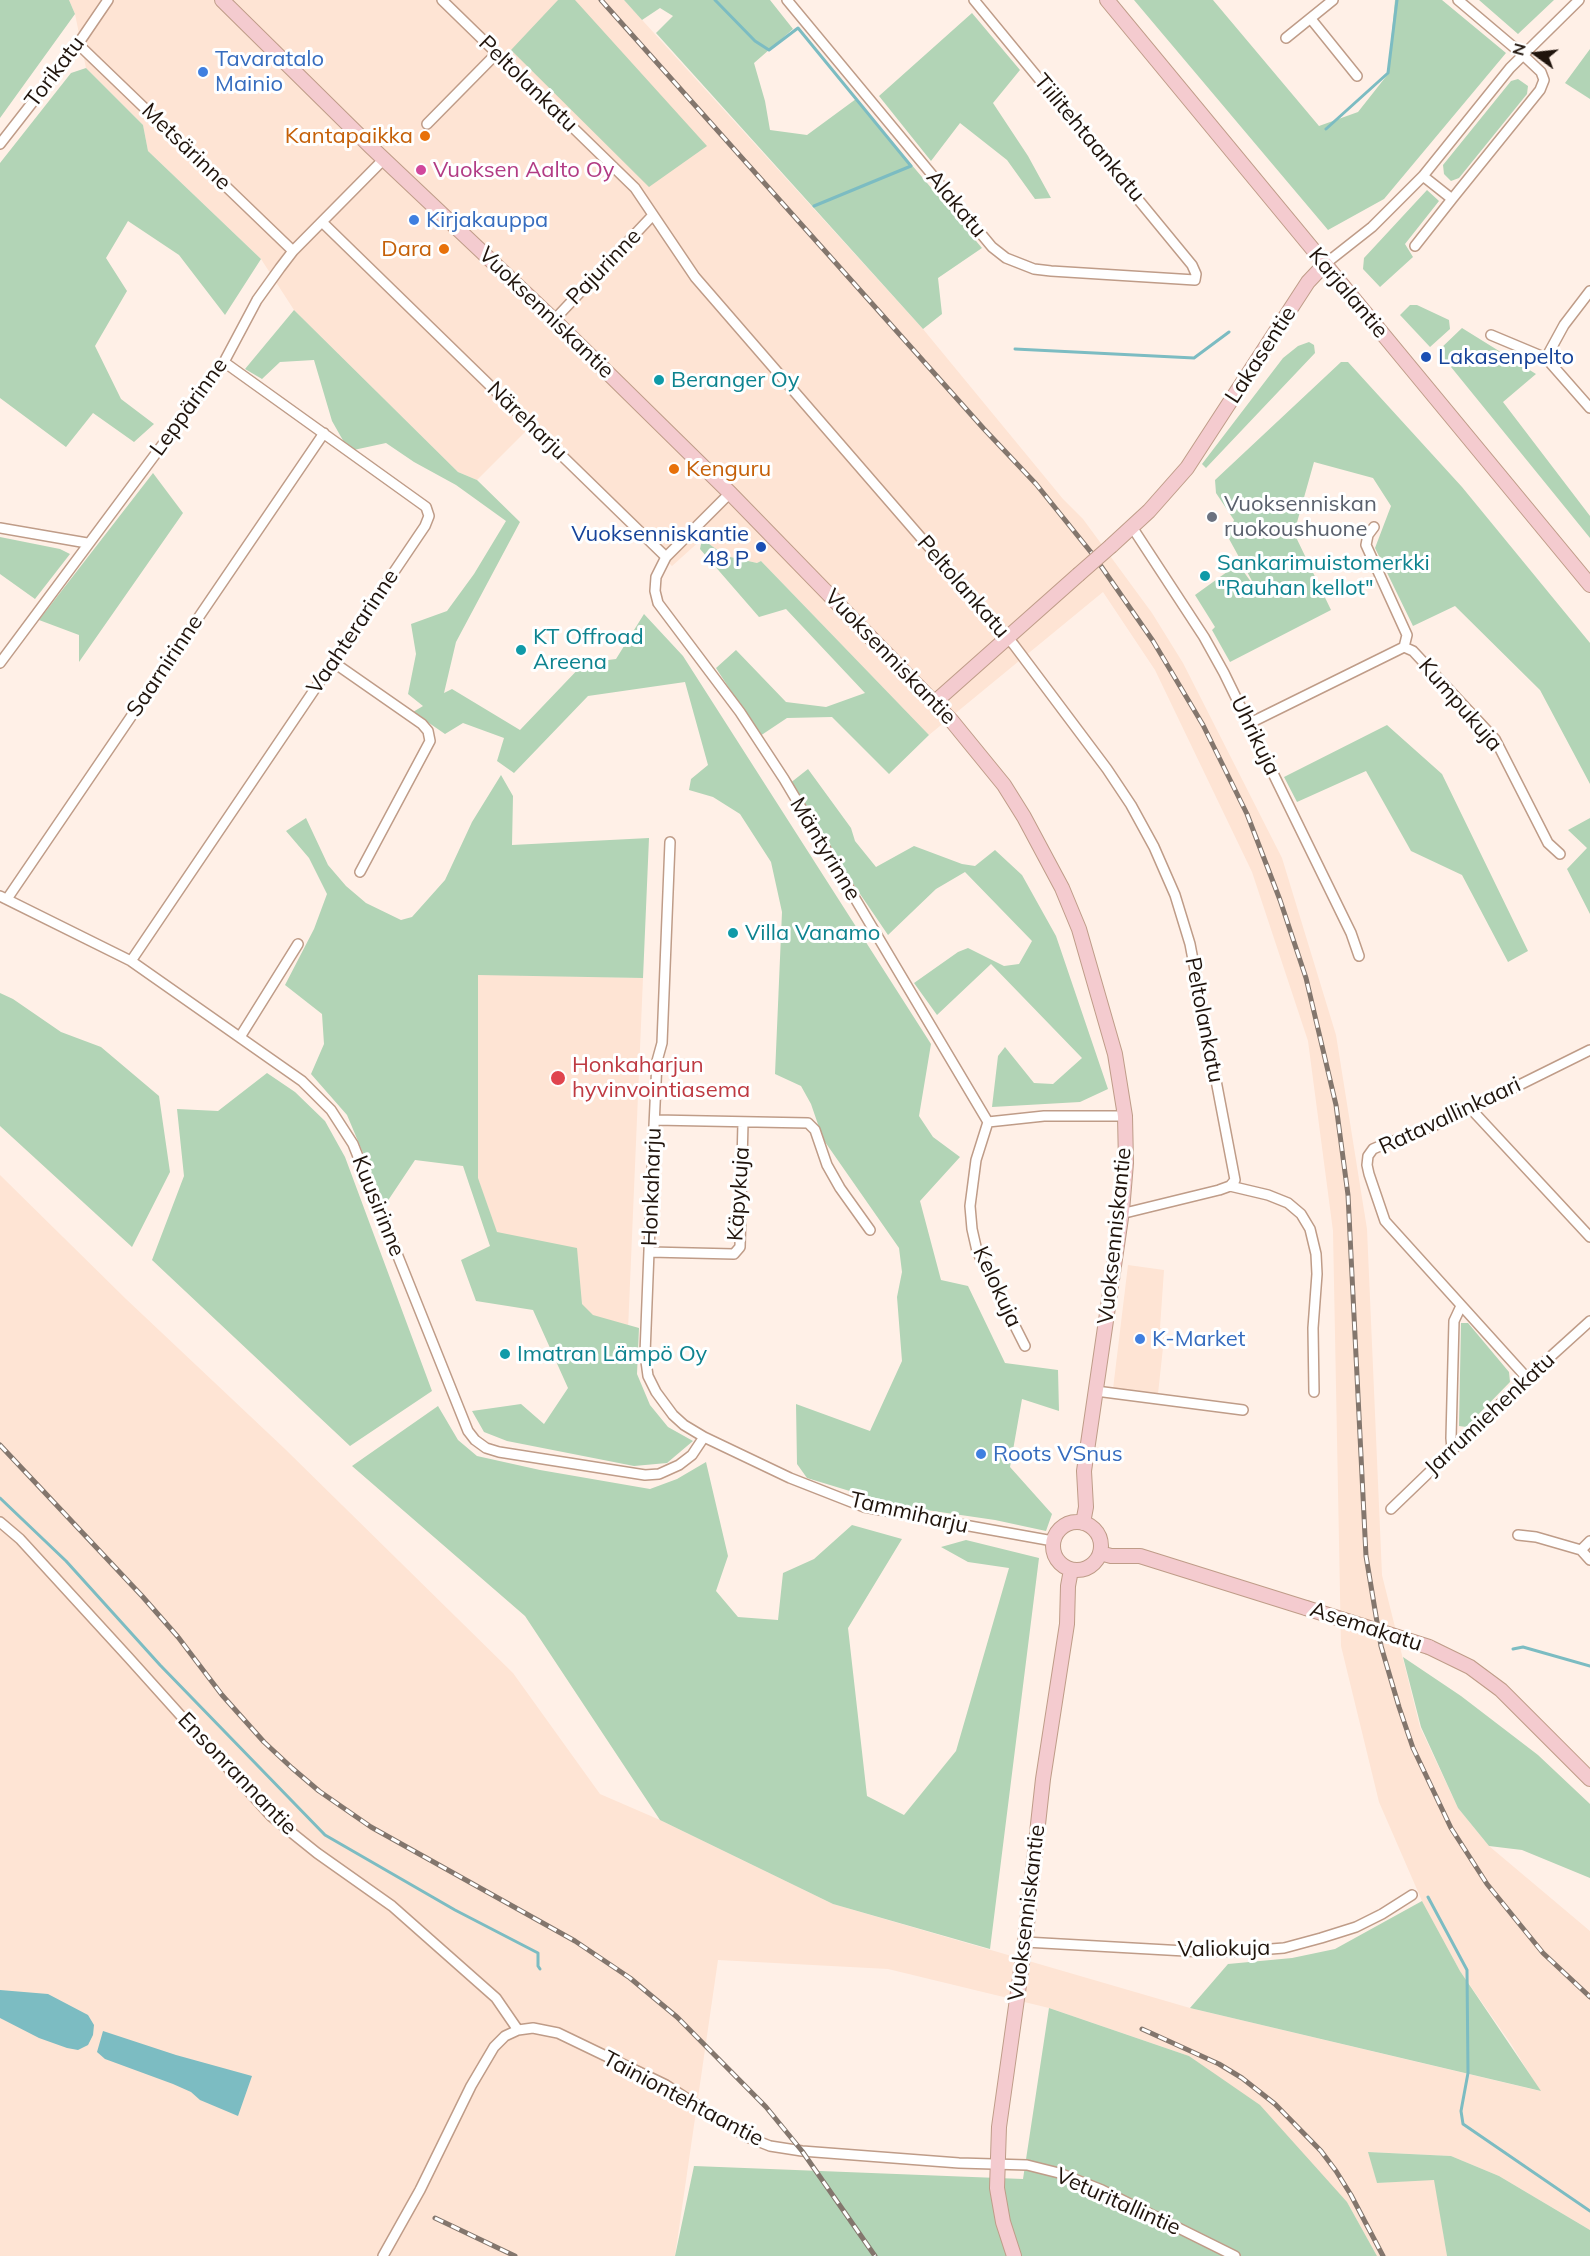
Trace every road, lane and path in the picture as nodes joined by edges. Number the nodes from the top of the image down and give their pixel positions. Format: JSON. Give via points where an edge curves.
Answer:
{"nodes":[{"id":1,"x":108,"y":0,"type":"edge"},
{"id":2,"x":222,"y":0,"type":"edge"},
{"id":3,"x":442,"y":0,"type":"edge"},
{"id":4,"x":787,"y":0,"type":"edge"},
{"id":5,"x":974,"y":0,"type":"edge"},
{"id":6,"x":1107,"y":0,"type":"edge"},
{"id":7,"x":1333,"y":0,"type":"edge"},
{"id":8,"x":1458,"y":0,"type":"edge"},
{"id":9,"x":1580,"y":0,"type":"edge"},
{"id":10,"x":1311,"y":19,"type":"junction"},
{"id":11,"x":1286,"y":38,"type":"dead end"},
{"id":12,"x":78,"y":44,"type":"junction"},
{"id":13,"x":496,"y":54,"type":"junction"},
{"id":14,"x":1523,"y":55,"type":"junction"},
{"id":15,"x":1357,"y":76,"type":"dead end"},
{"id":16,"x":427,"y":124,"type":"dead end"},
{"id":17,"x":0,"y":144,"type":"edge"},
{"id":18,"x":384,"y":159,"type":"junction"},
{"id":19,"x":1423,"y":176,"type":"junction"},
{"id":20,"x":1452,"y":199,"type":"junction"},
{"id":21,"x":653,"y":215,"type":"junction"},
{"id":22,"x":322,"y":222,"type":"junction"},
{"id":23,"x":1415,"y":246,"type":"dead end"},
{"id":24,"x":293,"y":251,"type":"junction"},
{"id":25,"x":1325,"y":264,"type":"junction"},
{"id":26,"x":1195,"y":280,"type":"joint"},
{"id":27,"x":1590,"y":291,"type":"edge"},
{"id":28,"x":554,"y":320,"type":"junction"},
{"id":29,"x":1491,"y":335,"type":"dead end"},
{"id":30,"x":1546,"y":358,"type":"junction"},
{"id":31,"x":224,"y":362,"type":"junction"},
{"id":32,"x":1590,"y":408,"type":"edge"},
{"id":33,"x":324,"y":433,"type":"junction"},
{"id":34,"x":730,"y":493,"type":"junction"},
{"id":35,"x":1132,"y":527,"type":"junction"},
{"id":36,"x":1374,"y":527,"type":"dead end"},
{"id":37,"x":0,"y":528,"type":"edge"},
{"id":38,"x":87,"y":543,"type":"junction"},
{"id":39,"x":666,"y":557,"type":"junction"},
{"id":40,"x":1590,"y":585,"type":"edge"},
{"id":41,"x":1007,"y":638,"type":"junction"},
{"id":42,"x":1404,"y":647,"type":"junction"},
{"id":43,"x":333,"y":662,"type":"junction"},
{"id":44,"x":0,"y":663,"type":"edge"},
{"id":45,"x":935,"y":702,"type":"junction"},
{"id":46,"x":1250,"y":723,"type":"junction"},
{"id":47,"x":670,"y":842,"type":"dead end"},
{"id":48,"x":1560,"y":854,"type":"dead end"},
{"id":49,"x":360,"y":872,"type":"dead end"},
{"id":50,"x":3,"y":897,"type":"edge"},
{"id":51,"x":298,"y":944,"type":"dead end"},
{"id":52,"x":1359,"y":956,"type":"dead end"},
{"id":53,"x":131,"y":961,"type":"junction"},
{"id":54,"x":240,"y":1037,"type":"junction"},
{"id":55,"x":1590,"y":1050,"type":"edge"},
{"id":56,"x":1471,"y":1109,"type":"junction"},
{"id":57,"x":1125,"y":1116,"type":"junction"},
{"id":58,"x":655,"y":1120,"type":"junction"},
{"id":59,"x":743,"y":1122,"type":"junction"},
{"id":60,"x":988,"y":1122,"type":"junction"},
{"id":61,"x":1230,"y":1186,"type":"junction"},
{"id":62,"x":1122,"y":1211,"type":"junction"},
{"id":63,"x":870,"y":1230,"type":"dead end"},
{"id":64,"x":1590,"y":1237,"type":"edge"},
{"id":65,"x":650,"y":1252,"type":"junction"},
{"id":66,"x":1461,"y":1306,"type":"junction"},
{"id":67,"x":1590,"y":1321,"type":"edge"},
{"id":68,"x":1025,"y":1346,"type":"dead end"},
{"id":69,"x":1527,"y":1378,"type":"junction"},
{"id":70,"x":1096,"y":1391,"type":"junction"},
{"id":71,"x":1314,"y":1392,"type":"dead end"},
{"id":72,"x":1243,"y":1410,"type":"dead end"},
{"id":73,"x":704,"y":1437,"type":"junction"},
{"id":74,"x":1452,"y":1449,"type":"junction"},
{"id":75,"x":1391,"y":1509,"type":"dead end"},
{"id":76,"x":0,"y":1522,"type":"edge"},
{"id":77,"x":1083,"y":1522,"type":"junction"},
{"id":78,"x":1518,"y":1535,"type":"dead end"},
{"id":79,"x":1590,"y":1540,"type":"edge"},
{"id":80,"x":1053,"y":1541,"type":"junction"},
{"id":81,"x":1581,"y":1550,"type":"junction"},
{"id":82,"x":1100,"y":1553,"type":"junction"},
{"id":83,"x":1590,"y":1560,"type":"edge"},
{"id":84,"x":1071,"y":1570,"type":"junction"},
{"id":85,"x":1590,"y":1779,"type":"edge"},
{"id":86,"x":1412,"y":1895,"type":"dead end"},
{"id":87,"x":1025,"y":1942,"type":"junction"},
{"id":88,"x":518,"y":2030,"type":"junction"},
{"id":89,"x":996,"y":2163,"type":"junction"},
{"id":90,"x":383,"y":2256,"type":"edge"},
{"id":91,"x":1014,"y":2256,"type":"edge"},
{"id":92,"x":1235,"y":2256,"type":"edge"}],
"edges":[{"from":1,"to":12,"type":"street","name":"Torikatu"},
{"from":2,"to":18,"type":"street","name":"Vuoksenniskantie"},
{"from":3,"to":13,"type":"street","name":"Peltolankatu"},
{"from":4,"to":26,"type":"street","name":"Alakatu","via":[[992,247],[1006,258],[1051,271]]},
{"from":5,"to":26,"type":"street","name":"Tiilitehtaankatu","via":[[1192,265]]},
{"from":6,"to":25,"type":"street","name":"Karjalantie"},
{"from":7,"to":10,"type":"street"},
{"from":8,"to":14,"type":"street"},
{"from":9,"to":14,"type":"street","name":"Lakasentie"},
{"from":10,"to":11,"type":"street"},
{"from":10,"to":15,"type":"street"},
{"from":12,"to":17,"type":"street","name":"Torikatu"},
{"from":12,"to":24,"type":"street","name":"Metsärinne"},
{"from":13,"to":16,"type":"street"},
{"from":13,"to":21,"type":"street","name":"Peltolankatu","via":[[624,177]]},
{"from":14,"to":19,"type":"street","name":"Lakasentie"},
{"from":14,"to":20,"type":"street","via":[[1541,72],[1544,80],[1540,90]]},
{"from":18,"to":22,"type":"street","name":"Leppärinne"},
{"from":18,"to":28,"type":"street","name":"Vuoksenniskantie"},
{"from":19,"to":20,"type":"street"},
{"from":19,"to":25,"type":"street","name":"Lakasentie","via":[[1372,226]]},
{"from":20,"to":23,"type":"street"},
{"from":21,"to":28,"type":"street","name":"Pajurinne"},
{"from":21,"to":41,"type":"street","name":"Peltolankatu","via":[[695,277]]},
{"from":22,"to":24,"type":"street","name":"Leppärinne"},
{"from":22,"to":39,"type":"street","name":"Näreharju"},
{"from":24,"to":31,"type":"street","name":"Leppärinne","via":[[257,300]]},
{"from":25,"to":35,"type":"street","name":"Lakasentie","via":[[1308,282],[1187,468]]},
{"from":25,"to":40,"type":"street","name":"Karjalantie"},
{"from":27,"to":30,"type":"street","via":[[1564,325]]},
{"from":28,"to":34,"type":"street","name":"Vuoksenniskantie"},
{"from":29,"to":30,"type":"street"},
{"from":30,"to":32,"type":"street"},
{"from":31,"to":33,"type":"street","name":"Vaahterarinne"},
{"from":31,"to":38,"type":"street","name":"Leppärinne"},
{"from":33,"to":43,"type":"street","name":"Vaahterarinne","via":[[426,507],[429,516]]},
{"from":33,"to":50,"type":"street","name":"Saarnirinne"},
{"from":34,"to":39,"type":"street"},
{"from":34,"to":45,"type":"street","name":"Vuoksenniskantie"},
{"from":35,"to":41,"type":"street","name":"Lakasentie","bridge":true},
{"from":35,"to":46,"type":"street","name":"Uhrikuja","via":[[1204,637]]},
{"from":36,"to":42,"type":"street","via":[[1366,545],[1407,635]]},
{"from":37,"to":38,"type":"street"},
{"from":38,"to":44,"type":"street","name":"Leppärinne"},
{"from":39,"to":60,"type":"street","name":"Mäntyrinne","via":[[656,577],[658,603],[740,712],[784,779]]},
{"from":41,"to":45,"type":"street","name":"Lakasentie"},
{"from":41,"to":61,"type":"street","name":"Peltolankatu","via":[[1131,805],[1175,895],[1190,944],[1234,1171],[1235,1180]]},
{"from":42,"to":46,"type":"street","name":"Kumpukuja"},
{"from":42,"to":48,"type":"street","name":"Kumpukuja","via":[[1413,651],[1496,739],[1548,843]]},
{"from":43,"to":49,"type":"street","via":[[422,724],[430,741]]},
{"from":43,"to":53,"type":"street","name":"Vaahterarinne"},
{"from":45,"to":57,"type":"street","name":"Vuoksenniskantie","via":[[1004,785],[1062,888],[1100,998]]},
{"from":46,"to":52,"type":"street","name":"Uhrikuja"},
{"from":47,"to":58,"type":"street","name":"Honkaharju"},
{"from":50,"to":53,"type":"street","name":"Kuusirinne"},
{"from":51,"to":54,"type":"street"},
{"from":53,"to":54,"type":"street","name":"Kuusirinne"},
{"from":54,"to":73,"type":"street","name":"Kuusirinne","via":[[318,1095],[353,1144],[468,1431],[475,1440],[499,1452],[645,1475],[679,1465],[692,1455]]},
{"from":55,"to":56,"type":"street","name":"Ratavallinkaari"},
{"from":56,"to":64,"type":"street"},
{"from":56,"to":66,"type":"street","name":"Ratavallinkaari","via":[[1373,1149],[1367,1165],[1385,1221]]},
{"from":57,"to":60,"type":"street","via":[[1044,1116]]},
{"from":57,"to":62,"type":"street","name":"Vuoksenniskantie"},
{"from":58,"to":59,"type":"street"},
{"from":58,"to":65,"type":"street","name":"Honkaharju"},
{"from":59,"to":63,"type":"street","via":[[807,1123],[815,1130],[826,1165]]},
{"from":59,"to":65,"type":"street","name":"Käpykuja","via":[[740,1247],[734,1254]]},
{"from":60,"to":68,"type":"street","name":"Kelokuja","via":[[976,1160],[970,1206],[972,1229],[977,1251]]},
{"from":61,"to":62,"type":"street"},
{"from":61,"to":71,"type":"street","via":[[1288,1203],[1310,1229],[1317,1274]]},
{"from":62,"to":70,"type":"street","name":"Vuoksenniskantie"},
{"from":65,"to":73,"type":"street","name":"Honkaharju","via":[[645,1354],[648,1376],[673,1415]]},
{"from":66,"to":69,"type":"street","name":"Ratavallinkaari"},
{"from":66,"to":74,"type":"street","via":[[1454,1321]]},
{"from":67,"to":69,"type":"street","name":"Jarrumiehenkatu"},
{"from":69,"to":74,"type":"street","name":"Jarrumiehenkatu"},
{"from":70,"to":72,"type":"street"},
{"from":70,"to":77,"type":"street","name":"Vuoksenniskantie","via":[[1084,1471]]},
{"from":73,"to":80,"type":"street","name":"Tammiharju","via":[[790,1479],[864,1507]]},
{"from":74,"to":75,"type":"street","name":"Jarrumiehenkatu"},
{"from":76,"to":88,"type":"street","name":"Ensonrannantie","via":[[20,1539],[271,1816],[392,1906],[496,1998]]},
{"from":77,"to":80,"type":"street","via":[[1061,1528]]},
{"from":77,"to":82,"type":"street","via":[[1098,1534]]},
{"from":78,"to":81,"type":"street"},
{"from":79,"to":81,"type":"street"},
{"from":80,"to":84,"type":"street","via":[[1056,1559]]},
{"from":81,"to":83,"type":"street"},
{"from":82,"to":84,"type":"street","via":[[1086,1569]]},
{"from":82,"to":85,"type":"street","name":"Asemakatu","bridge":true,"via":[[1140,1556],[1429,1647],[1470,1667],[1501,1690]]},
{"from":84,"to":87,"type":"street","name":"Vuoksenniskantie"},
{"from":86,"to":87,"type":"street","name":"Valiokuja","via":[[1356,1927],[1284,1948],[1203,1952]]},
{"from":87,"to":89,"type":"street","name":"Vuoksenniskantie"},
{"from":88,"to":89,"type":"street","name":"Tainiontehtaantie","via":[[533,2028],[558,2033],[666,2085],[747,2137],[770,2146]]},
{"from":88,"to":90,"type":"street","via":[[505,2036],[488,2056]]},
{"from":89,"to":91,"type":"street","name":"Vuoksenniskantie","via":[[1003,2222]]},
{"from":89,"to":92,"type":"street","name":"Veturitallintie","via":[[1027,2165],[1079,2181]]}]}
